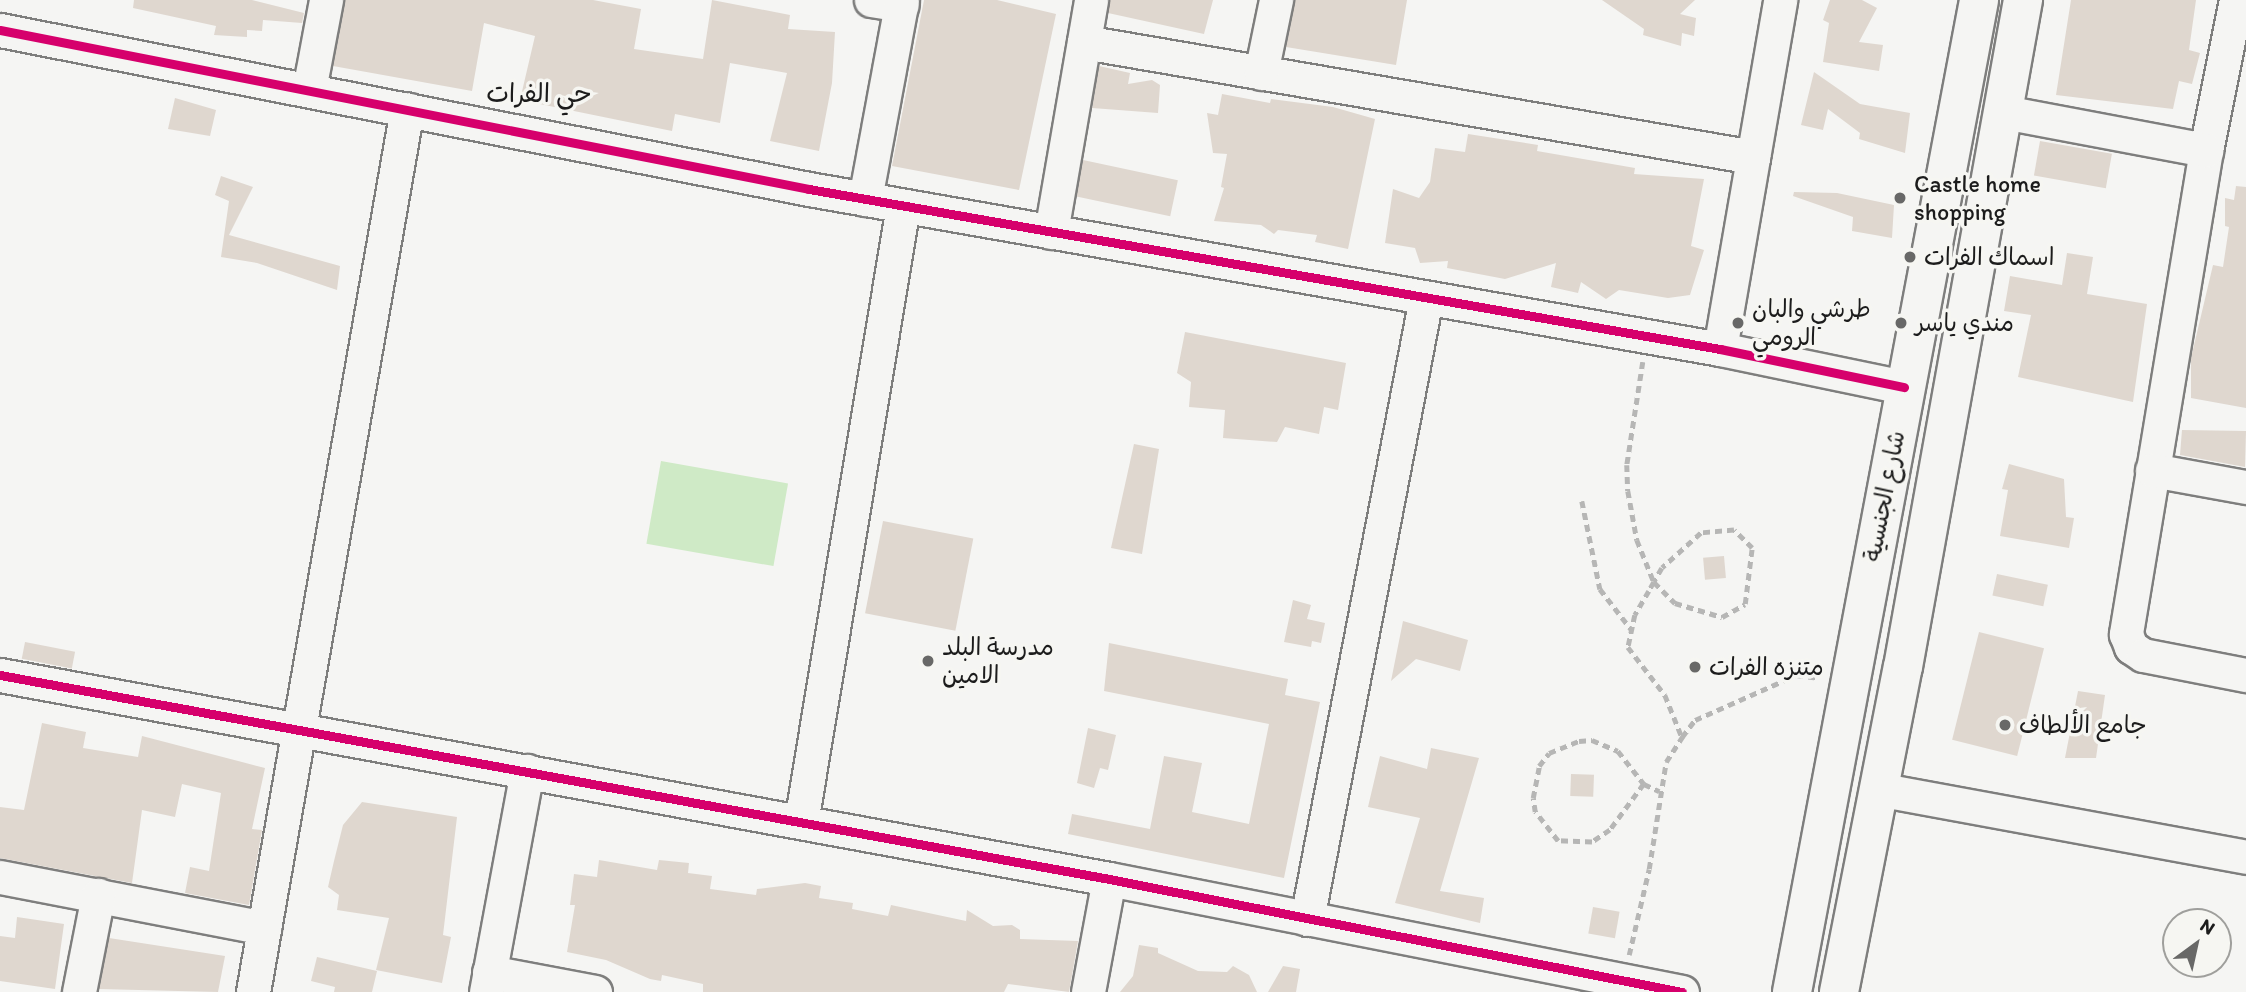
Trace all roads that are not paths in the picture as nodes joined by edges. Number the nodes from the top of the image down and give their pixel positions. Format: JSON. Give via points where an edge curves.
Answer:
{"nodes":[{"id":1,"x":326,"y":0,"type":"edge"},
{"id":2,"x":1091,"y":0,"type":"edge"},
{"id":3,"x":1276,"y":0,"type":"edge"},
{"id":4,"x":1780,"y":0,"type":"edge"},
{"id":5,"x":1979,"y":0,"type":"edge"},
{"id":6,"x":2023,"y":0,"type":"edge"},
{"id":7,"x":2235,"y":0,"type":"edge"},
{"id":8,"x":892,"y":2,"type":"edge"},
{"id":9,"x":0,"y":30,"type":"edge"},
{"id":10,"x":1084,"y":42,"type":"junction"},
{"id":11,"x":1261,"y":73,"type":"junction"},
{"id":12,"x":309,"y":90,"type":"junction"},
{"id":13,"x":407,"y":109,"type":"junction"},
{"id":14,"x":2004,"y":112,"type":"junction"},
{"id":15,"x":2206,"y":150,"type":"junction"},
{"id":16,"x":1753,"y":157,"type":"junction"},
{"id":17,"x":865,"y":200,"type":"junction"},
{"id":18,"x":904,"y":206,"type":"junction"},
{"id":19,"x":1051,"y":232,"type":"junction"},
{"id":20,"x":1426,"y":298,"type":"junction"},
{"id":21,"x":1720,"y":349,"type":"junction"},
{"id":22,"x":1904,"y":387,"type":"junction"},
{"id":23,"x":2152,"y":470,"type":"junction"},
{"id":24,"x":2246,"y":487,"type":"edge"},
{"id":25,"x":1903,"y":667,"type":"junction"},
{"id":26,"x":0,"y":675,"type":"edge"},
{"id":27,"x":2246,"y":675,"type":"edge"},
{"id":28,"x":1850,"y":681,"type":"junction"},
{"id":29,"x":1892,"y":719,"type":"junction"},
{"id":30,"x":300,"y":729,"type":"junction"},
{"id":31,"x":527,"y":771,"type":"junction"},
{"id":32,"x":1877,"y":789,"type":"junction"},
{"id":33,"x":801,"y":822,"type":"junction"},
{"id":34,"x":2246,"y":858,"type":"edge"},
{"id":35,"x":0,"y":877,"type":"edge"},
{"id":36,"x":1109,"y":880,"type":"junction"},
{"id":37,"x":99,"y":895,"type":"junction"},
{"id":38,"x":1307,"y":919,"type":"junction"},
{"id":39,"x":264,"y":928,"type":"junction"},
{"id":40,"x":487,"y":982,"type":"edge"},
{"id":41,"x":1606,"y":983,"type":"edge"},
{"id":42,"x":79,"y":992,"type":"edge"},
{"id":43,"x":253,"y":992,"type":"edge"},
{"id":44,"x":595,"y":992,"type":"edge"},
{"id":45,"x":1088,"y":992,"type":"edge"},
{"id":46,"x":1682,"y":992,"type":"edge"},
{"id":47,"x":1792,"y":992,"type":"edge"},
{"id":48,"x":1839,"y":992,"type":"edge"}],
"edges":[{"from":1,"to":12,"type":"street"},
{"from":2,"to":10,"type":"street"},
{"from":3,"to":11,"type":"street"},
{"from":4,"to":16,"type":"street"},
{"from":5,"to":22,"type":"main road","name":"شارع الجنسية"},
{"from":6,"to":14,"type":"main road","name":"شارع الجنسية"},
{"from":7,"to":15,"type":"street"},
{"from":8,"to":17,"type":"street"},
{"from":9,"to":12,"type":"street"},
{"from":10,"to":11,"type":"street"},
{"from":10,"to":19,"type":"street"},
{"from":11,"to":16,"type":"street"},
{"from":12,"to":13,"type":"street"},
{"from":13,"to":17,"type":"street"},
{"from":13,"to":30,"type":"street"},
{"from":14,"to":15,"type":"street"},
{"from":14,"to":25,"type":"main road","name":"شارع الجنسية"},
{"from":15,"to":23,"type":"street"},
{"from":16,"to":21,"type":"street"},
{"from":17,"to":18,"type":"street"},
{"from":18,"to":19,"type":"street"},
{"from":18,"to":33,"type":"street"},
{"from":19,"to":20,"type":"street"},
{"from":20,"to":21,"type":"street"},
{"from":20,"to":38,"type":"street"},
{"from":21,"to":22,"type":"street"},
{"from":22,"to":28,"type":"main road","name":"شارع الجنسية"},
{"from":23,"to":24,"type":"street"},
{"from":23,"to":27,"type":"street","via":[[2126,634],[2131,647],[2143,655]]},
{"from":25,"to":28,"type":"main road"},
{"from":25,"to":29,"type":"main road","name":"شارع الجنسية"},
{"from":26,"to":30,"type":"street"},
{"from":28,"to":29,"type":"main road"},
{"from":28,"to":47,"type":"main road","name":"شارع الجنسية"},
{"from":29,"to":32,"type":"main road","name":"شارع الجنسية"},
{"from":30,"to":31,"type":"street"},
{"from":30,"to":39,"type":"street"},
{"from":31,"to":33,"type":"street"},
{"from":31,"to":40,"type":"street"},
{"from":32,"to":34,"type":"street"},
{"from":32,"to":48,"type":"main road","name":"شارع الجنسية"},
{"from":33,"to":36,"type":"street"},
{"from":35,"to":37,"type":"street"},
{"from":36,"to":38,"type":"street"},
{"from":36,"to":45,"type":"street"},
{"from":37,"to":39,"type":"street"},
{"from":37,"to":42,"type":"street"},
{"from":38,"to":41,"type":"street"},
{"from":39,"to":43,"type":"street"},
{"from":40,"to":44,"type":"street"},
{"from":41,"to":46,"type":"street"}]}
